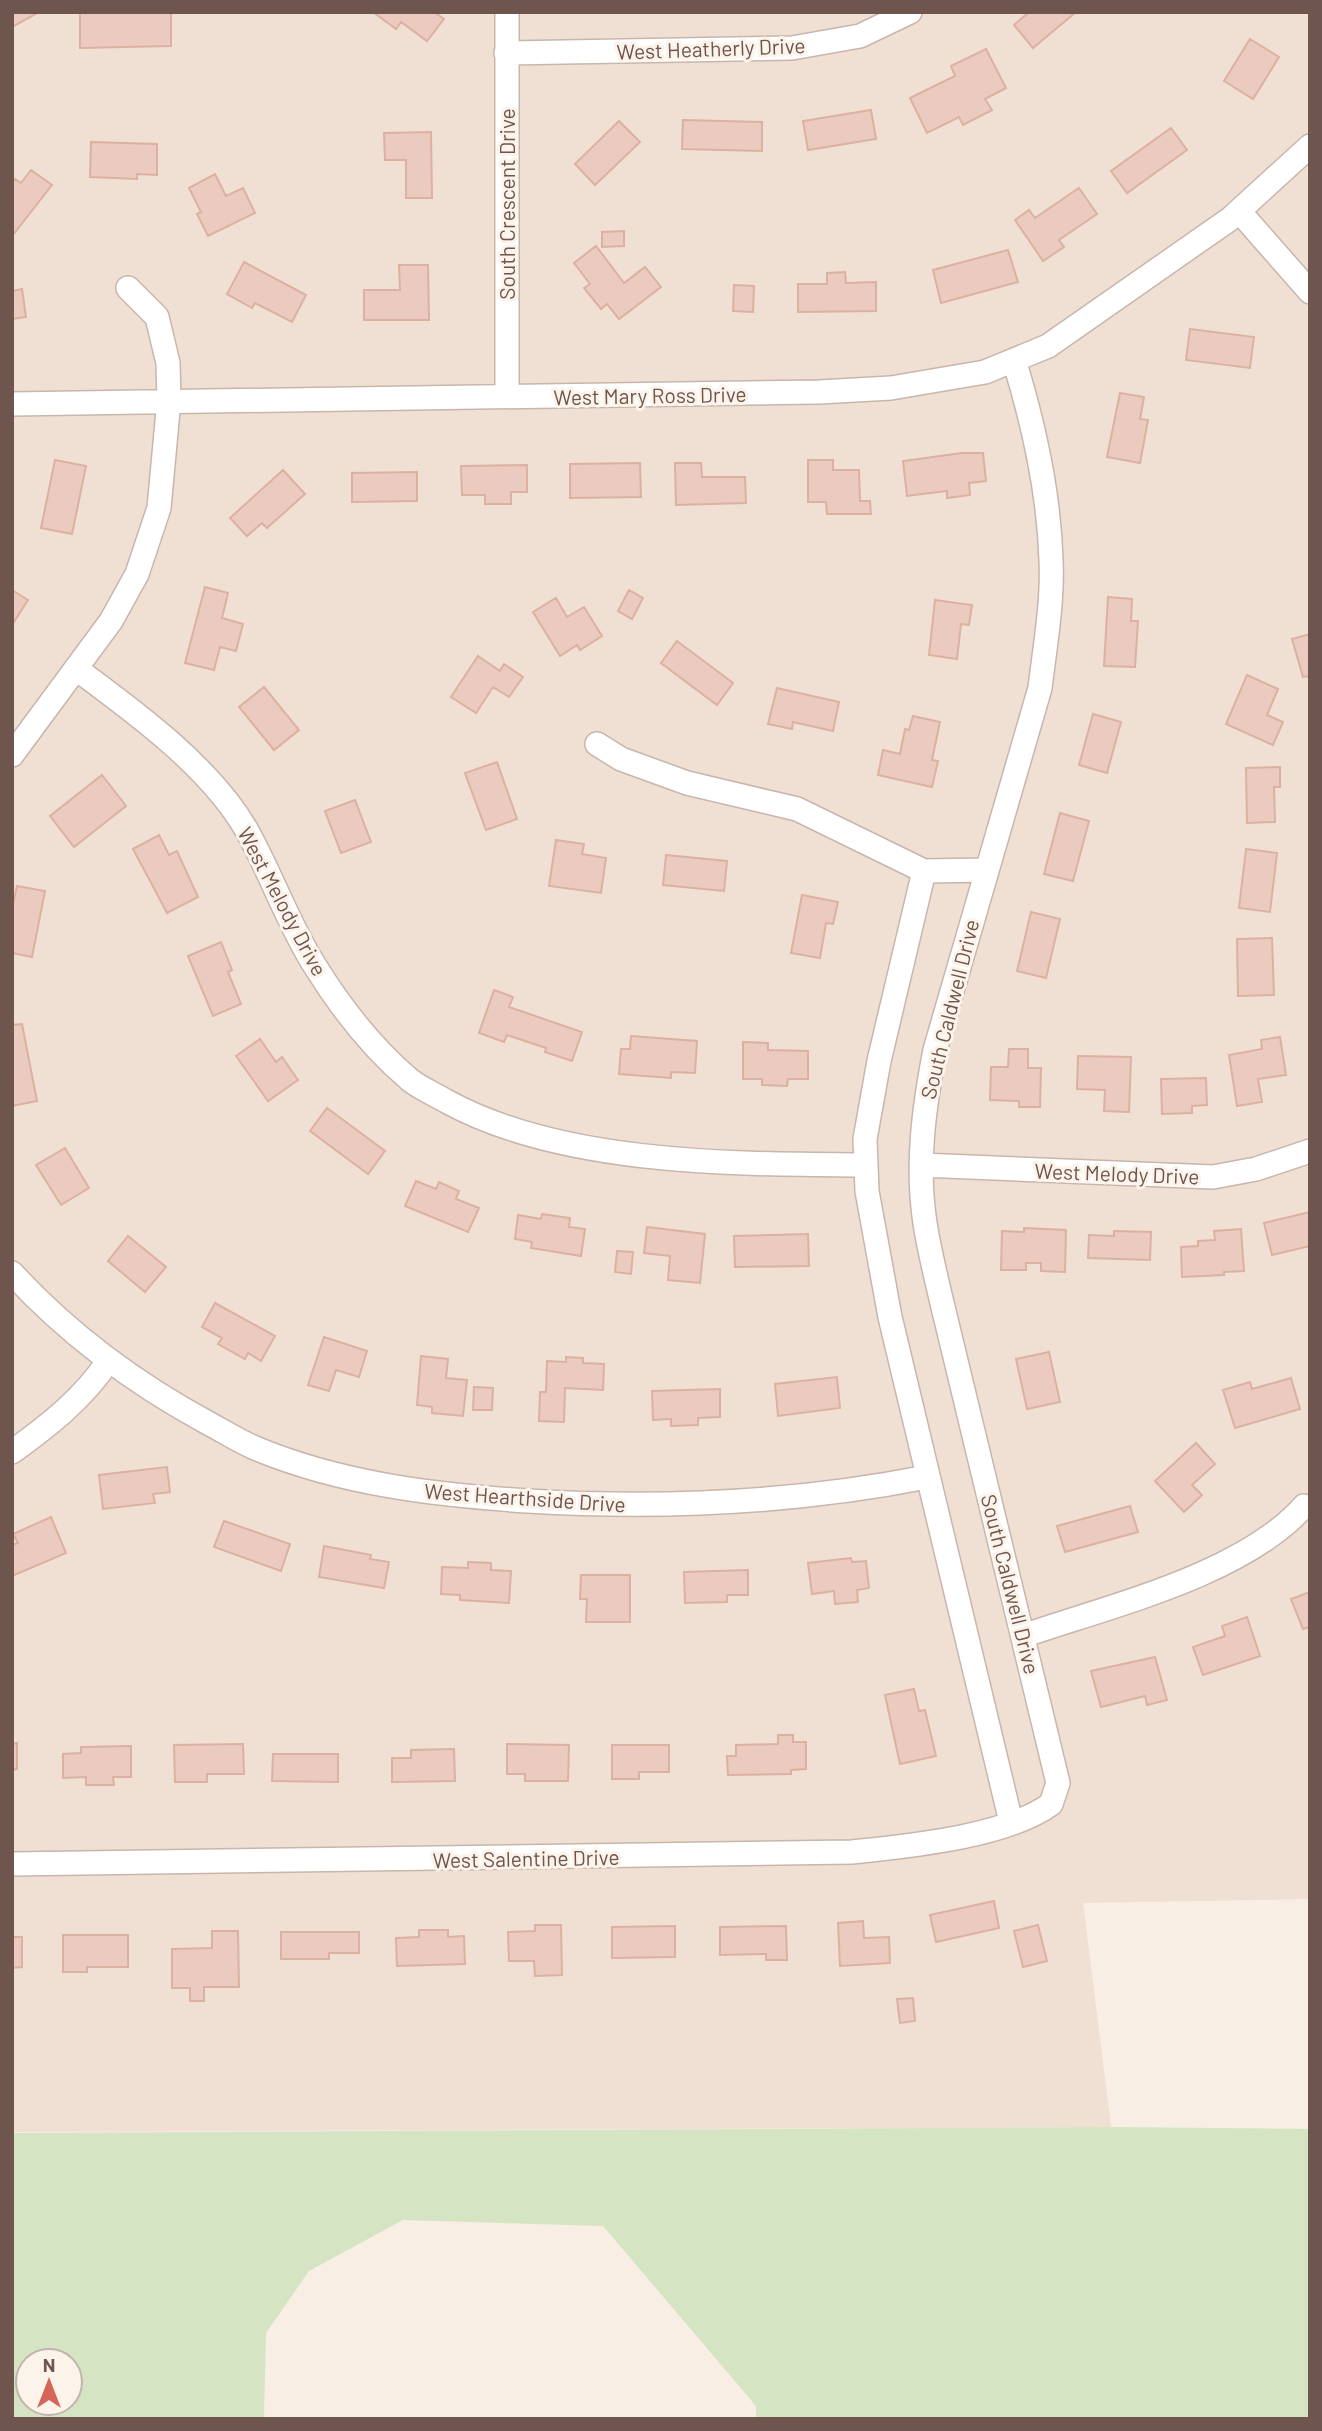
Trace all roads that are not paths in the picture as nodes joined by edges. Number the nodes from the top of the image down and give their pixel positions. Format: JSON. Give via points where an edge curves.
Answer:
{"nodes":[{"id":1,"x":507,"y":12,"type":"edge"},
{"id":2,"x":910,"y":12,"type":"edge"},
{"id":3,"x":506,"y":53,"type":"junction"},
{"id":4,"x":1310,"y":146,"type":"edge"},
{"id":5,"x":1239,"y":211,"type":"junction"},
{"id":6,"x":128,"y":288,"type":"dead end"},
{"id":7,"x":1310,"y":292,"type":"edge"},
{"id":8,"x":1014,"y":360,"type":"junction"},
{"id":9,"x":507,"y":396,"type":"junction"},
{"id":10,"x":169,"y":400,"type":"junction"},
{"id":11,"x":12,"y":404,"type":"edge"},
{"id":12,"x":78,"y":670,"type":"junction"},
{"id":13,"x":597,"y":744,"type":"dead end"},
{"id":14,"x":12,"y":755,"type":"edge"},
{"id":15,"x":987,"y":870,"type":"junction"},
{"id":16,"x":924,"y":871,"type":"junction"},
{"id":17,"x":1310,"y":1151,"type":"edge"},
{"id":18,"x":921,"y":1165,"type":"junction"},
{"id":19,"x":866,"y":1166,"type":"junction"},
{"id":20,"x":12,"y":1273,"type":"edge"},
{"id":21,"x":108,"y":1361,"type":"junction"},
{"id":22,"x":12,"y":1452,"type":"edge"},
{"id":23,"x":928,"y":1477,"type":"junction"},
{"id":24,"x":1304,"y":1506,"type":"dead end"},
{"id":25,"x":1023,"y":1636,"type":"junction"},
{"id":26,"x":1036,"y":1814,"type":"joint"},
{"id":27,"x":1011,"y":1822,"type":"junction"},
{"id":28,"x":12,"y":1864,"type":"edge"}],
"edges":[{"from":1,"to":3,"type":"street","name":"South Crescent Drive"},
{"from":2,"to":3,"type":"street","name":"West Heatherly Drive","via":[[860,36],[792,48]]},
{"from":3,"to":9,"type":"street","name":"South Crescent Drive"},
{"from":4,"to":5,"type":"street","name":"West Mary Ross Drive"},
{"from":5,"to":7,"type":"street"},
{"from":5,"to":8,"type":"street","name":"West Mary Ross Drive","via":[[1048,346]]},
{"from":6,"to":10,"type":"street","via":[[147,304],[162,329]]},
{"from":8,"to":9,"type":"street","name":"West Mary Ross Drive","via":[[985,372],[891,388]]},
{"from":8,"to":15,"type":"street","name":"South Caldwell Drive","via":[[1035,440],[1051,561],[1040,688]]},
{"from":9,"to":10,"type":"street","name":"West Mary Ross Drive"},
{"from":10,"to":11,"type":"street","name":"West Mary Ross Drive"},
{"from":10,"to":12,"type":"street","via":[[159,508],[137,574]]},
{"from":12,"to":14,"type":"street"},
{"from":12,"to":19,"type":"street","name":"West Melody Drive","via":[[211,782],[245,827],[313,964],[357,1028],[411,1081],[472,1115],[558,1143],[661,1157]]},
{"from":13,"to":16,"type":"street","via":[[621,759],[687,783],[797,809]]},
{"from":15,"to":16,"type":"street"},
{"from":15,"to":18,"type":"street","name":"South Caldwell Drive","via":[[934,1050]]},
{"from":16,"to":19,"type":"street","via":[[879,1061],[865,1139]]},
{"from":17,"to":18,"type":"street","name":"West Melody Drive","via":[[1213,1177]]},
{"from":18,"to":25,"type":"street","name":"South Caldwell Drive","via":[[925,1223],[942,1303]]},
{"from":19,"to":23,"type":"street","via":[[874,1240]]},
{"from":20,"to":21,"type":"street","name":"West Hearthside Drive","via":[[46,1309]]},
{"from":21,"to":22,"type":"street","via":[[94,1383]]},
{"from":21,"to":23,"type":"street","name":"West Hearthside Drive","via":[[159,1396],[254,1448],[349,1479],[452,1496],[695,1505],[776,1500]]},
{"from":23,"to":27,"type":"street"},
{"from":24,"to":25,"type":"street","via":[[1286,1526],[1241,1555],[1128,1602]]},
{"from":25,"to":26,"type":"street","name":"South Caldwell Drive","via":[[1058,1783],[1051,1804]]},
{"from":26,"to":27,"type":"street","name":"West Salentine Drive"},
{"from":27,"to":28,"type":"street","name":"West Salentine Drive","via":[[911,1845],[852,1852]]}]}
